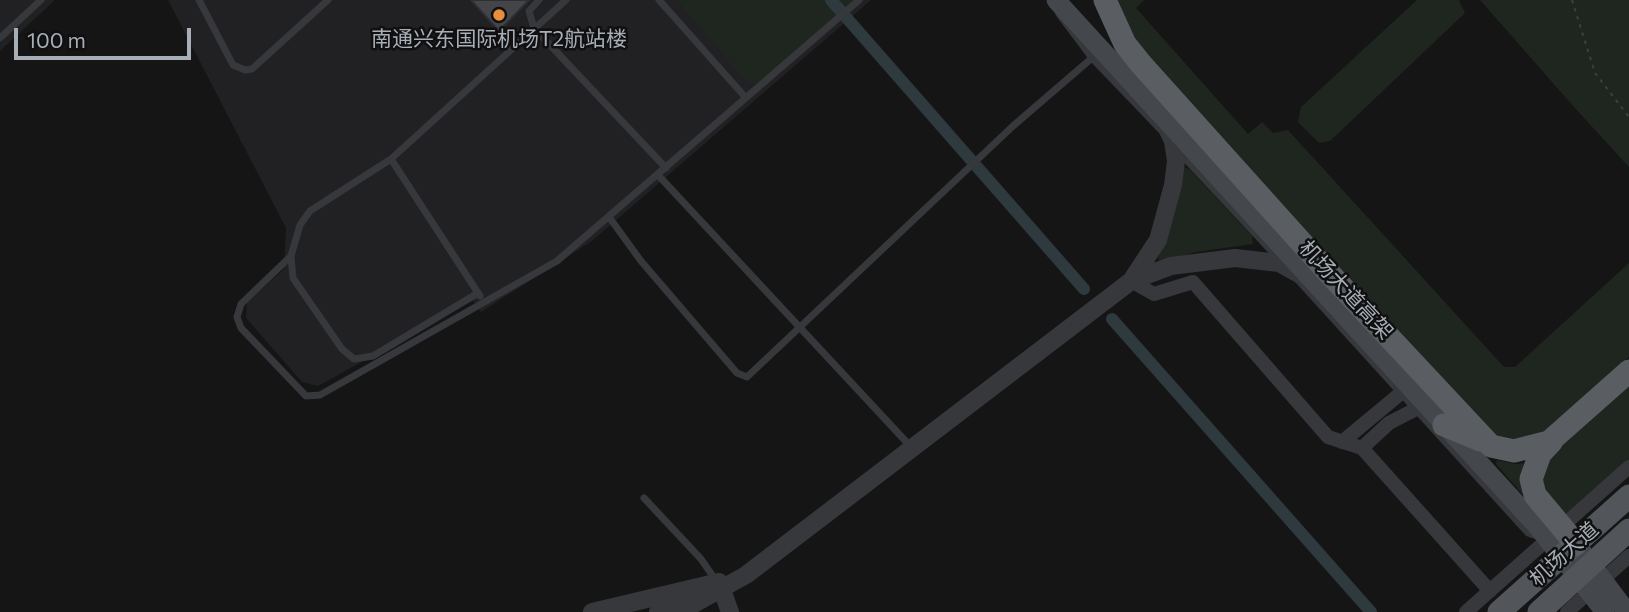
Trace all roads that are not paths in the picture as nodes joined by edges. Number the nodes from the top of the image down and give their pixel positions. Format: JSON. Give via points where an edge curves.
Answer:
{"nodes":[{"id":1,"x":41,"y":0,"type":"edge"},
{"id":2,"x":199,"y":0,"type":"edge"},
{"id":3,"x":328,"y":0,"type":"edge"},
{"id":4,"x":539,"y":0,"type":"edge"},
{"id":5,"x":566,"y":0,"type":"edge"},
{"id":6,"x":659,"y":0,"type":"edge"},
{"id":7,"x":859,"y":0,"type":"edge"},
{"id":8,"x":1056,"y":0,"type":"edge"},
{"id":9,"x":1105,"y":0,"type":"edge"},
{"id":10,"x":534,"y":28,"type":"junction"},
{"id":11,"x":0,"y":38,"type":"edge"},
{"id":12,"x":1092,"y":58,"type":"junction"},
{"id":13,"x":746,"y":98,"type":"junction"},
{"id":14,"x":1157,"y":119,"type":"junction"},
{"id":15,"x":1174,"y":144,"type":"junction"},
{"id":16,"x":1195,"y":152,"type":"junction"},
{"id":17,"x":391,"y":159,"type":"junction"},
{"id":18,"x":666,"y":168,"type":"junction"},
{"id":19,"x":658,"y":175,"type":"junction"},
{"id":20,"x":609,"y":217,"type":"junction"},
{"id":21,"x":291,"y":256,"type":"junction"},
{"id":22,"x":1284,"y":265,"type":"junction"},
{"id":23,"x":1324,"y":280,"type":"junction"},
{"id":24,"x":1131,"y":281,"type":"junction"},
{"id":25,"x":478,"y":293,"type":"junction"},
{"id":26,"x":484,"y":303,"type":"junction"},
{"id":27,"x":800,"y":327,"type":"junction"},
{"id":28,"x":1629,"y":371,"type":"edge"},
{"id":29,"x":1401,"y":393,"type":"junction"},
{"id":30,"x":1416,"y":408,"type":"junction"},
{"id":31,"x":1444,"y":425,"type":"junction"},
{"id":32,"x":1554,"y":439,"type":"junction"},
{"id":33,"x":1342,"y":442,"type":"junction"},
{"id":34,"x":1491,"y":446,"type":"junction"},
{"id":35,"x":1362,"y":448,"type":"junction"},
{"id":36,"x":912,"y":449,"type":"junction"},
{"id":37,"x":1629,"y":467,"type":"edge"},
{"id":38,"x":1629,"y":496,"type":"edge"},
{"id":39,"x":644,"y":498,"type":"dead end"},
{"id":40,"x":1629,"y":530,"type":"edge"},
{"id":41,"x":1562,"y":542,"type":"junction"},
{"id":42,"x":1629,"y":556,"type":"edge"},
{"id":43,"x":1589,"y":577,"type":"junction"},
{"id":44,"x":720,"y":586,"type":"junction"},
{"id":45,"x":1490,"y":591,"type":"junction"},
{"id":46,"x":592,"y":612,"type":"edge"},
{"id":47,"x":658,"y":612,"type":"edge"},
{"id":48,"x":730,"y":612,"type":"edge"},
{"id":49,"x":1466,"y":612,"type":"edge"},
{"id":50,"x":1499,"y":612,"type":"edge"},
{"id":51,"x":1539,"y":612,"type":"edge"},
{"id":52,"x":1567,"y":612,"type":"edge"},
{"id":53,"x":1605,"y":612,"type":"edge"},
{"id":54,"x":1627,"y":612,"type":"edge"}],
"edges":[{"from":1,"to":11,"type":"lane"},
{"from":2,"to":3,"type":"lane","via":[[233,65],[245,70],[253,69]]},
{"from":4,"to":10,"type":"lane","via":[[529,11]]},
{"from":5,"to":10,"type":"lane"},
{"from":6,"to":13,"type":"lane"},
{"from":7,"to":13,"type":"lane"},
{"from":8,"to":12,"type":"lane","via":[[1064,25]]},
{"from":8,"to":14,"type":"main road"},
{"from":9,"to":23,"type":"highway","name":"机场大道高架","via":[[1125,44]]},
{"from":10,"to":17,"type":"lane"},
{"from":10,"to":18,"type":"lane"},
{"from":12,"to":14,"type":"lane"},
{"from":12,"to":27,"type":"lane"},
{"from":13,"to":18,"type":"lane"},
{"from":14,"to":15,"type":"street"},
{"from":14,"to":16,"type":"main road"},
{"from":15,"to":16,"type":"lane"},
{"from":15,"to":22,"type":"lane"},
{"from":15,"to":24,"type":"street","via":[[1175,173],[1166,216],[1147,261]]},
{"from":16,"to":23,"type":"main road"},
{"from":17,"to":21,"type":"lane","via":[[310,211],[300,225]]},
{"from":17,"to":25,"type":"lane"},
{"from":18,"to":19,"type":"lane"},
{"from":19,"to":20,"type":"lane"},
{"from":19,"to":27,"type":"lane"},
{"from":20,"to":26,"type":"lane","via":[[557,261]]},
{"from":20,"to":27,"type":"lane","via":[[740,376],[750,375]]},
{"from":21,"to":25,"type":"lane","via":[[293,278],[342,349],[354,359],[373,356]]},
{"from":21,"to":26,"type":"lane","via":[[241,304],[237,317],[241,328],[311,397]]},
{"from":22,"to":23,"type":"street"},
{"from":22,"to":24,"type":"street","via":[[1262,260],[1206,260]]},
{"from":22,"to":29,"type":"lane"},
{"from":23,"to":31,"type":"main road"},
{"from":23,"to":34,"type":"highway","name":"机场大道高架"},
{"from":24,"to":33,"type":"street","via":[[1154,294],[1193,282],[1328,437]]},
{"from":24,"to":36,"type":"street"},
{"from":25,"to":26,"type":"lane"},
{"from":27,"to":36,"type":"lane"},
{"from":28,"to":32,"type":"highway"},
{"from":29,"to":30,"type":"lane"},
{"from":29,"to":33,"type":"street"},
{"from":30,"to":35,"type":"street"},
{"from":30,"to":41,"type":"lane","via":[[1528,533]]},
{"from":31,"to":34,"type":"highway"},
{"from":31,"to":41,"type":"main road"},
{"from":32,"to":34,"type":"highway","via":[[1514,452]]},
{"from":32,"to":41,"type":"highway","via":[[1540,454],[1531,479]]},
{"from":33,"to":35,"type":"street"},
{"from":35,"to":45,"type":"street"},
{"from":36,"to":44,"type":"street","via":[[747,575]]},
{"from":37,"to":41,"type":"street"},
{"from":38,"to":41,"type":"main road","name":"机场大道"},
{"from":39,"to":44,"type":"lane"},
{"from":40,"to":43,"type":"main road","name":"机场大道"},
{"from":41,"to":43,"type":"main road"},
{"from":41,"to":45,"type":"street"},
{"from":41,"to":50,"type":"main road","name":"机场大道"},
{"from":42,"to":43,"type":"street"},
{"from":43,"to":51,"type":"main road","name":"机场大道"},
{"from":43,"to":52,"type":"street"},
{"from":43,"to":53,"type":"main road"},
{"from":43,"to":54,"type":"main road"},
{"from":44,"to":46,"type":"street"},
{"from":44,"to":47,"type":"street","via":[[694,604]]},
{"from":44,"to":48,"type":"street"},
{"from":45,"to":49,"type":"street"}]}
